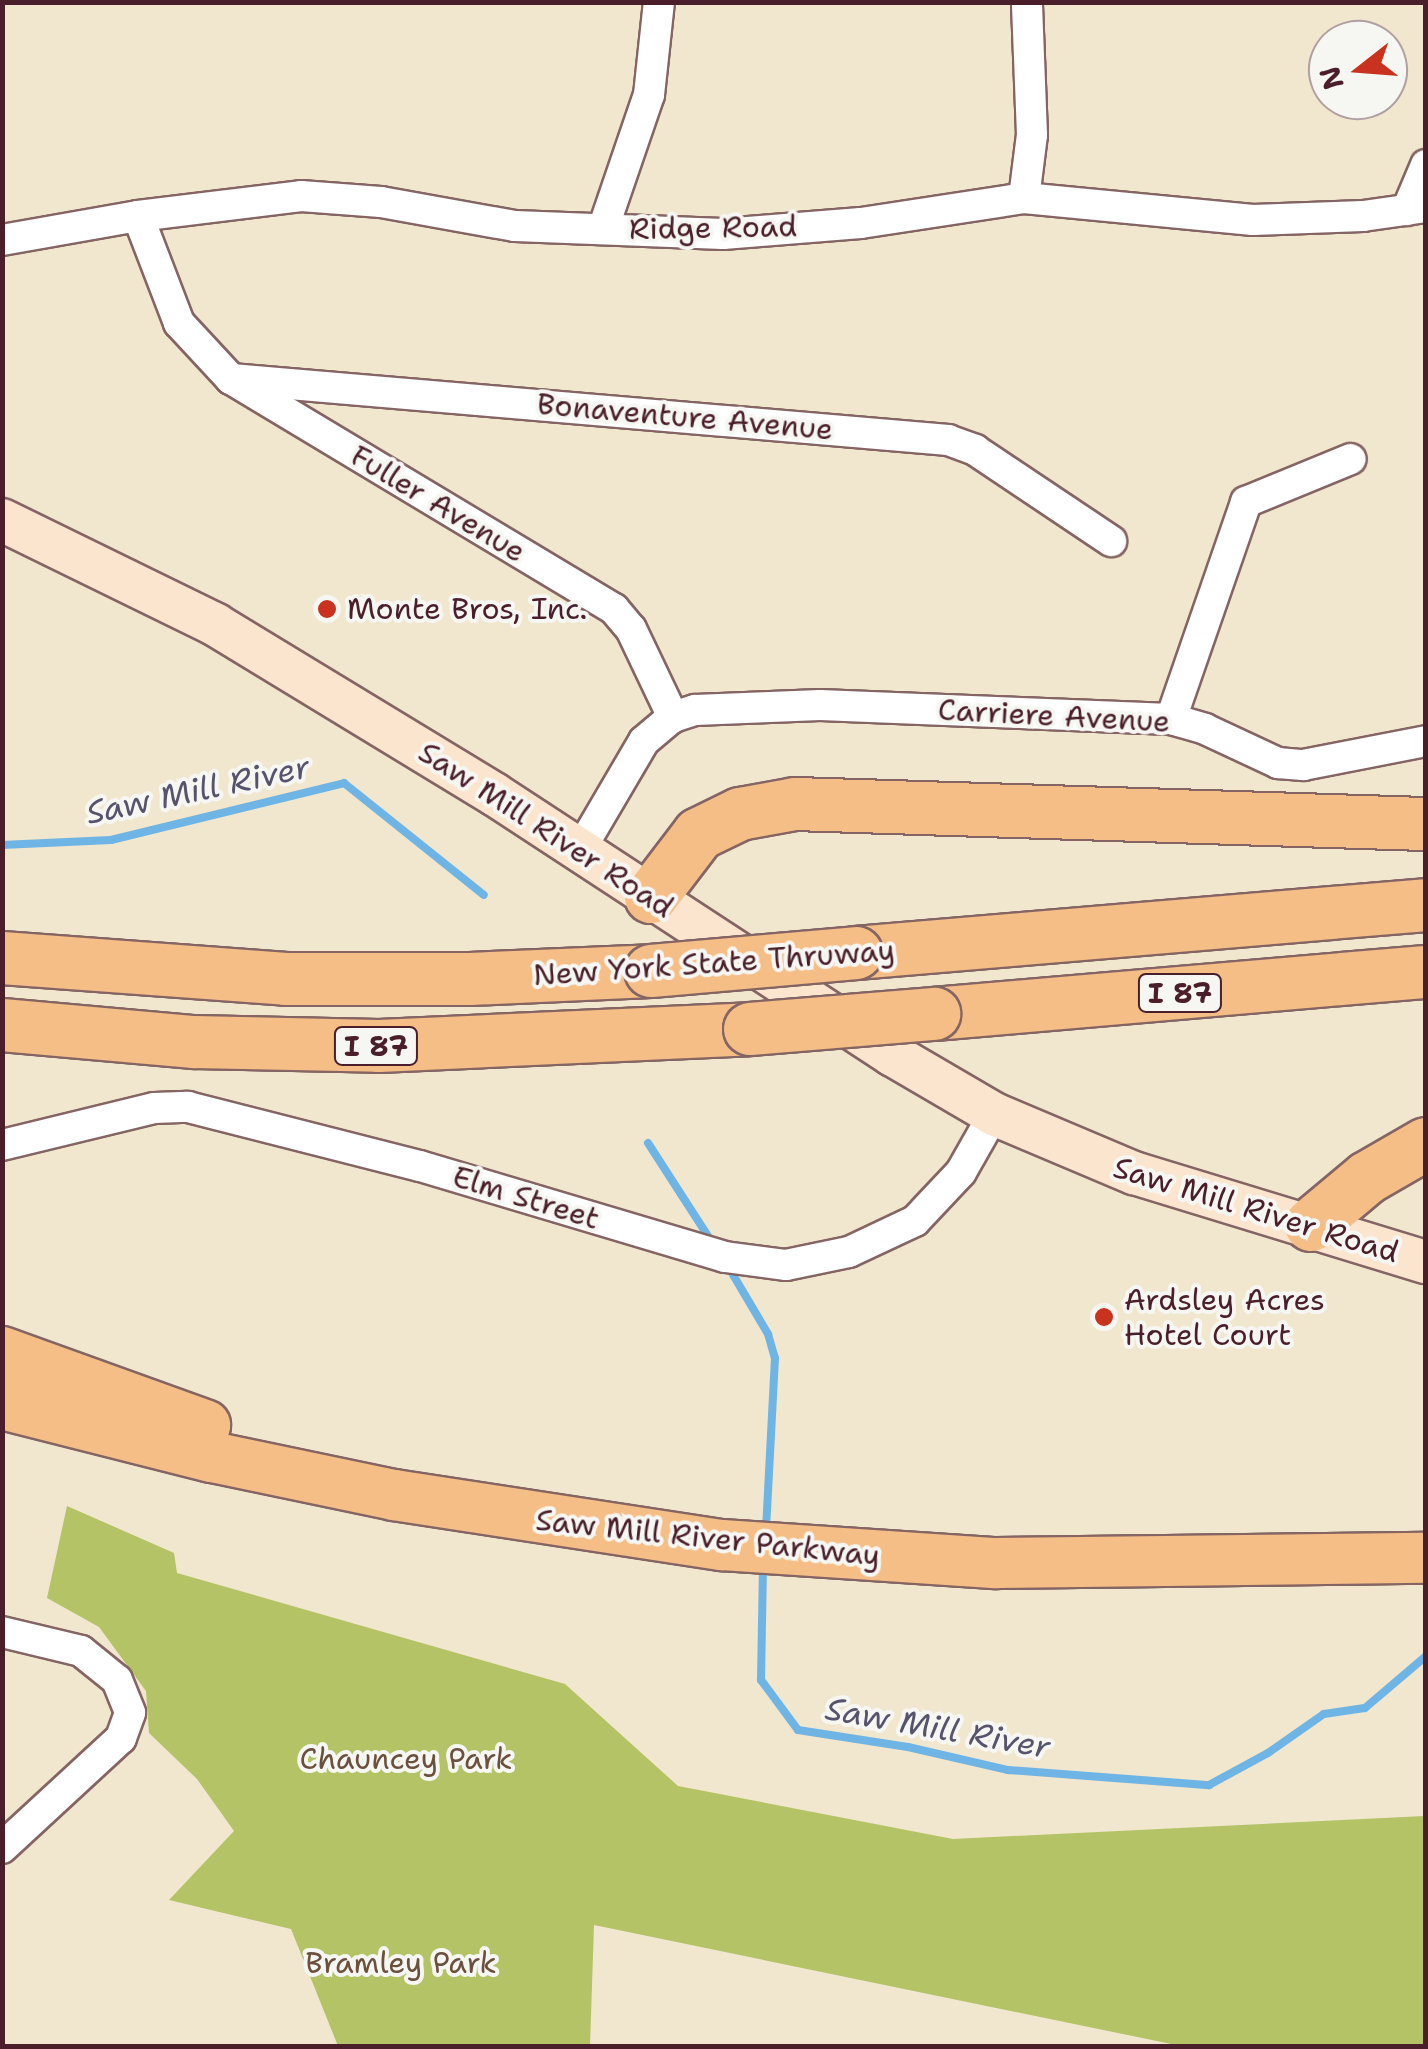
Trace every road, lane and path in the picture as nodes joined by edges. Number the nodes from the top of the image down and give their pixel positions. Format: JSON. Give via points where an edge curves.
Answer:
{"nodes":[{"id":1,"x":659,"y":2,"type":"edge"},
{"id":2,"x":1028,"y":2,"type":"edge"},
{"id":3,"x":1426,"y":165,"type":"edge"},
{"id":4,"x":1024,"y":198,"type":"junction"},
{"id":5,"x":1416,"y":208,"type":"edge"},
{"id":6,"x":138,"y":216,"type":"junction"},
{"id":7,"x":604,"y":228,"type":"junction"},
{"id":8,"x":2,"y":240,"type":"edge"},
{"id":9,"x":231,"y":379,"type":"junction"},
{"id":10,"x":1351,"y":459,"type":"dead end"},
{"id":11,"x":2,"y":520,"type":"edge"},
{"id":12,"x":1111,"y":541,"type":"dead end"},
{"id":13,"x":673,"y":717,"type":"junction"},
{"id":14,"x":1171,"y":720,"type":"junction"},
{"id":15,"x":1426,"y":741,"type":"edge"},
{"id":16,"x":1426,"y":824,"type":"edge"},
{"id":17,"x":580,"y":850,"type":"junction"},
{"id":18,"x":651,"y":898,"type":"junction"},
{"id":19,"x":1426,"y":905,"type":"edge"},
{"id":20,"x":2,"y":958,"type":"edge"},
{"id":21,"x":1426,"y":972,"type":"edge"},
{"id":22,"x":2,"y":1024,"type":"edge"},
{"id":23,"x":994,"y":1114,"type":"junction"},
{"id":24,"x":1426,"y":1144,"type":"edge"},
{"id":25,"x":2,"y":1146,"type":"edge"},
{"id":26,"x":1312,"y":1225,"type":"junction"},
{"id":27,"x":1426,"y":1262,"type":"edge"},
{"id":28,"x":2,"y":1352,"type":"edge"},
{"id":29,"x":2,"y":1404,"type":"edge"},
{"id":30,"x":2,"y":1436,"type":"edge"},
{"id":31,"x":488,"y":1512,"type":"junction"},
{"id":32,"x":1426,"y":1558,"type":"edge"},
{"id":33,"x":721,"y":1561,"type":"junction"},
{"id":34,"x":800,"y":1569,"type":"junction"},
{"id":35,"x":1426,"y":1589,"type":"edge"},
{"id":36,"x":2,"y":1632,"type":"edge"},
{"id":37,"x":2,"y":1848,"type":"edge"}],
"edges":[{"from":1,"to":7,"type":"street","via":[[649,95]]},
{"from":2,"to":4,"type":"street","via":[[1032,135]]},
{"from":3,"to":5,"type":"street"},
{"from":4,"to":5,"type":"street","name":"Ridge Road","via":[[1253,220]]},
{"from":4,"to":7,"type":"street","name":"Ridge Road","via":[[861,223],[723,234]]},
{"from":6,"to":7,"type":"street","name":"Ridge Road","via":[[302,196],[381,202],[514,226]]},
{"from":6,"to":8,"type":"street","name":"Ridge Road"},
{"from":6,"to":9,"type":"street","name":"Fuller Avenue","via":[[179,323]]},
{"from":9,"to":12,"type":"street","name":"Bonaventure Avenue","via":[[948,440],[975,450]]},
{"from":9,"to":13,"type":"street","name":"Fuller Avenue","via":[[614,609],[631,628]]},
{"from":10,"to":14,"type":"street","via":[[1246,502]]},
{"from":11,"to":17,"type":"main road","name":"Saw Mill River Road","via":[[216,625]]},
{"from":13,"to":14,"type":"street","name":"Carriere Avenue","via":[[750,705],[820,705]]},
{"from":13,"to":17,"type":"street","via":[[644,741]]},
{"from":14,"to":15,"type":"street","name":"Carriere Avenue","via":[[1290,764]]},
{"from":16,"to":18,"type":"highway","via":[[795,804],[740,814],[699,834]]},
{"from":17,"to":18,"type":"main road","name":"Saw Mill River Road"},
{"from":18,"to":23,"type":"main road","name":"Saw Mill River Road"},
{"from":19,"to":20,"type":"highway","name":"New York State Thruway","number":"I 87","bridge":true,"via":[[651,971],[470,979],[286,979]]},
{"from":21,"to":22,"type":"highway","number":"I 87","bridge":true,"via":[[750,1028],[379,1046],[194,1042]]},
{"from":23,"to":25,"type":"street","name":"Elm Street","via":[[961,1172],[915,1221],[849,1252],[773,1264],[738,1260],[188,1106],[140,1111]]},
{"from":23,"to":26,"type":"main road","name":"Saw Mill River Road","via":[[1134,1172]]},
{"from":24,"to":26,"type":"highway","via":[[1367,1178]]},
{"from":26,"to":27,"type":"main road","name":"Saw Mill River Road"},
{"from":28,"to":31,"type":"highway","via":[[191,1420]]},
{"from":29,"to":31,"type":"highway","name":"Saw Mill River Parkway","via":[[249,1465]]},
{"from":30,"to":33,"type":"highway","name":"Saw Mill River Parkway","via":[[361,1520],[546,1553]]},
{"from":31,"to":33,"type":"highway","name":"Saw Mill River Parkway"},
{"from":32,"to":34,"type":"highway","name":"Saw Mill River Parkway"},
{"from":33,"to":34,"type":"highway","name":"Saw Mill River Parkway"},
{"from":34,"to":35,"type":"highway","name":"Saw Mill River Parkway","via":[[1015,1594]]},
{"from":36,"to":37,"type":"street","via":[[81,1651],[117,1680],[130,1712],[121,1738]]}]}
